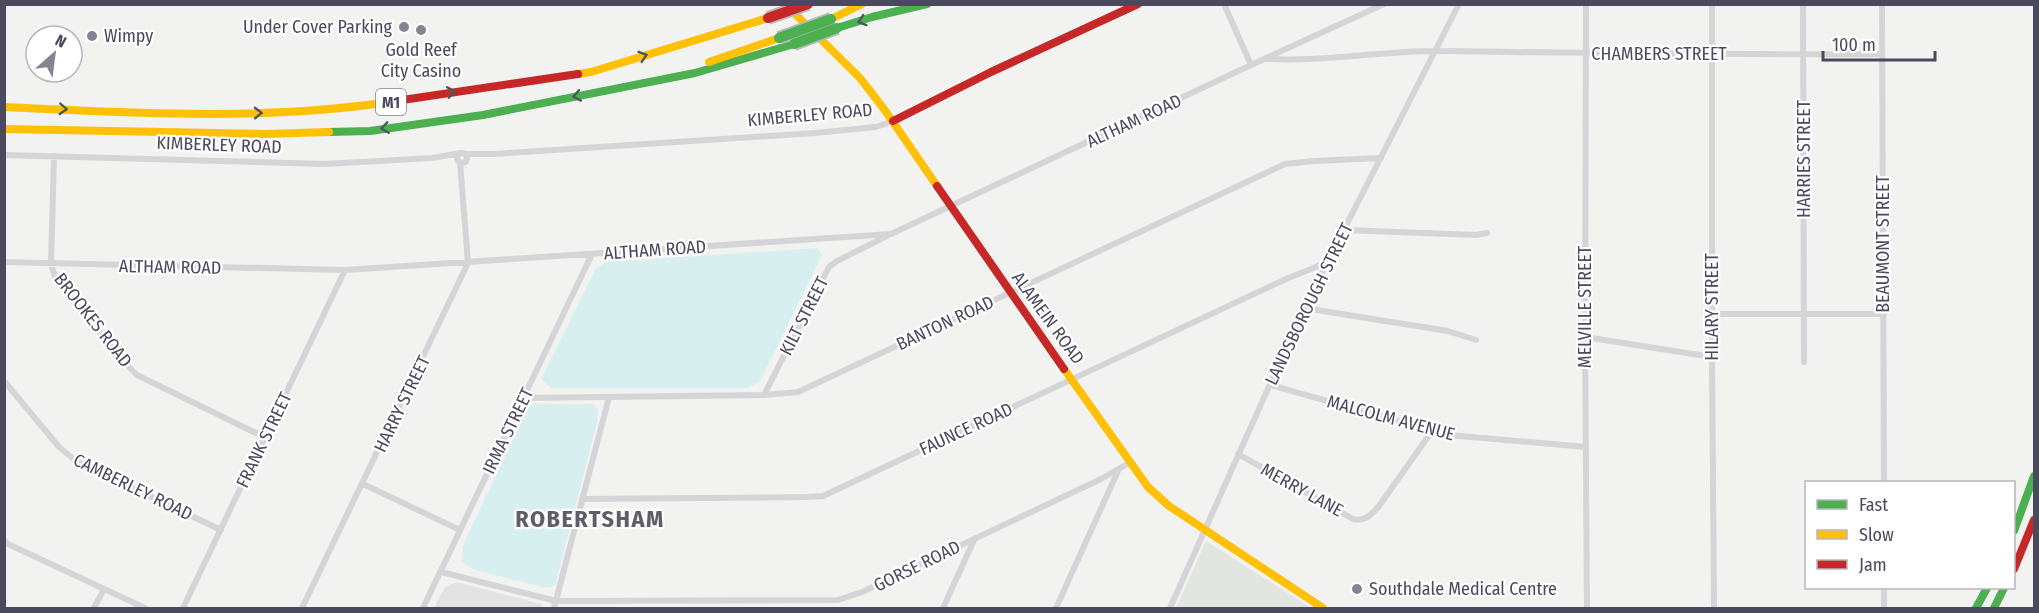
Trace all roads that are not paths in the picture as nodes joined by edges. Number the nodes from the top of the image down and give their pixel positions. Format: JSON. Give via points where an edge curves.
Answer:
{"nodes":[{"id":1,"x":785,"y":4,"type":"edge"},
{"id":2,"x":808,"y":4,"type":"edge"},
{"id":3,"x":862,"y":4,"type":"edge"},
{"id":4,"x":927,"y":4,"type":"edge"},
{"id":5,"x":1138,"y":4,"type":"edge"},
{"id":6,"x":1224,"y":4,"type":"edge"},
{"id":7,"x":1384,"y":4,"type":"edge"},
{"id":8,"x":1459,"y":4,"type":"edge"},
{"id":9,"x":1586,"y":4,"type":"edge"},
{"id":10,"x":1712,"y":4,"type":"edge"},
{"id":11,"x":1803,"y":4,"type":"edge"},
{"id":12,"x":1882,"y":4,"type":"edge"},
{"id":13,"x":834,"y":24,"type":"junction"},
{"id":14,"x":1436,"y":51,"type":"junction"},
{"id":15,"x":1712,"y":53,"type":"junction"},
{"id":16,"x":1586,"y":54,"type":"junction"},
{"id":17,"x":1882,"y":54,"type":"junction"},
{"id":18,"x":1803,"y":55,"type":"junction"},
{"id":19,"x":1268,"y":59,"type":"junction"},
{"id":20,"x":1251,"y":65,"type":"junction"},
{"id":21,"x":655,"y":81,"type":"junction"},
{"id":22,"x":4,"y":107,"type":"edge"},
{"id":23,"x":893,"y":121,"type":"junction"},
{"id":24,"x":4,"y":129,"type":"edge"},
{"id":25,"x":4,"y":155,"type":"edge"},
{"id":26,"x":54,"y":156,"type":"junction"},
{"id":27,"x":1381,"y":158,"type":"junction"},
{"id":28,"x":463,"y":159,"type":"junction"},
{"id":29,"x":951,"y":207,"type":"junction"},
{"id":30,"x":1345,"y":230,"type":"junction"},
{"id":31,"x":1488,"y":233,"type":"dead end"},
{"id":32,"x":891,"y":234,"type":"junction"},
{"id":33,"x":592,"y":254,"type":"junction"},
{"id":34,"x":4,"y":262,"type":"edge"},
{"id":35,"x":1328,"y":262,"type":"junction"},
{"id":36,"x":51,"y":264,"type":"junction"},
{"id":37,"x":468,"y":264,"type":"junction"},
{"id":38,"x":345,"y":270,"type":"junction"},
{"id":39,"x":1010,"y":293,"type":"junction"},
{"id":40,"x":1304,"y":308,"type":"junction"},
{"id":41,"x":1712,"y":314,"type":"junction"},
{"id":42,"x":1804,"y":314,"type":"junction"},
{"id":43,"x":1884,"y":314,"type":"junction"},
{"id":44,"x":1585,"y":337,"type":"junction"},
{"id":45,"x":1476,"y":340,"type":"dead end"},
{"id":46,"x":1712,"y":357,"type":"junction"},
{"id":47,"x":1804,"y":362,"type":"dead end"},
{"id":48,"x":1072,"y":380,"type":"junction"},
{"id":49,"x":4,"y":381,"type":"edge"},
{"id":50,"x":1270,"y":384,"type":"junction"},
{"id":51,"x":764,"y":395,"type":"junction"},
{"id":52,"x":609,"y":397,"type":"junction"},
{"id":53,"x":524,"y":398,"type":"junction"},
{"id":54,"x":1432,"y":431,"type":"junction"},
{"id":55,"x":266,"y":438,"type":"junction"},
{"id":56,"x":1586,"y":447,"type":"junction"},
{"id":57,"x":1238,"y":454,"type":"junction"},
{"id":58,"x":1129,"y":463,"type":"junction"},
{"id":59,"x":1118,"y":471,"type":"junction"},
{"id":60,"x":2034,"y":476,"type":"edge"},
{"id":61,"x":1884,"y":481,"type":"edge"},
{"id":62,"x":363,"y":484,"type":"junction"},
{"id":63,"x":582,"y":499,"type":"junction"},
{"id":64,"x":2034,"y":520,"type":"edge"},
{"id":65,"x":2015,"y":526,"type":"edge"},
{"id":66,"x":1205,"y":529,"type":"junction"},
{"id":67,"x":220,"y":530,"type":"junction"},
{"id":68,"x":460,"y":530,"type":"junction"},
{"id":69,"x":975,"y":538,"type":"junction"},
{"id":70,"x":6,"y":542,"type":"edge"},
{"id":71,"x":4,"y":552,"type":"edge"},
{"id":72,"x":2015,"y":564,"type":"edge"},
{"id":73,"x":441,"y":572,"type":"junction"},
{"id":74,"x":104,"y":589,"type":"junction"},
{"id":75,"x":1884,"y":589,"type":"edge"},
{"id":76,"x":1986,"y":589,"type":"edge"},
{"id":77,"x":2004,"y":589,"type":"edge"},
{"id":78,"x":556,"y":601,"type":"junction"},
{"id":79,"x":94,"y":609,"type":"edge"},
{"id":80,"x":145,"y":609,"type":"edge"},
{"id":81,"x":183,"y":609,"type":"edge"},
{"id":82,"x":302,"y":609,"type":"edge"},
{"id":83,"x":423,"y":609,"type":"edge"},
{"id":84,"x":554,"y":609,"type":"edge"},
{"id":85,"x":943,"y":609,"type":"edge"},
{"id":86,"x":1056,"y":609,"type":"edge"},
{"id":87,"x":1170,"y":609,"type":"edge"},
{"id":88,"x":1323,"y":609,"type":"edge"},
{"id":89,"x":1587,"y":609,"type":"edge"},
{"id":90,"x":1714,"y":609,"type":"edge"},
{"id":91,"x":1884,"y":609,"type":"edge"},
{"id":92,"x":1976,"y":609,"type":"edge"},
{"id":93,"x":1994,"y":609,"type":"edge"}],
"edges":[{"from":1,"to":23,"type":"main road","name":"ALAMEIN ROAD","via":[[860,78]]},
{"from":22,"to":2,"type":"main road","number":"M1","one_way":true,"bridge":true,"via":[[174,113],[345,109],[591,72]]},
{"from":3,"to":13,"type":"main road","number":"M1"},
{"from":4,"to":13,"type":"main road","one_way":true},
{"from":5,"to":23,"type":"main road","name":"KIMBERLEY ROAD"},
{"from":6,"to":20,"type":"street"},
{"from":7,"to":19,"type":"street","name":"ALTHAM ROAD"},
{"from":8,"to":14,"type":"street","name":"LANDSBOROUGH STREET"},
{"from":9,"to":16,"type":"street","name":"MELVILLE STREET"},
{"from":10,"to":15,"type":"street","name":"HILARY STREET"},
{"from":11,"to":18,"type":"street","name":"HARRIES STREET"},
{"from":12,"to":17,"type":"street","name":"BEAUMONT STREET"},
{"from":13,"to":21,"type":"main road","number":"M1","bridge":true,"via":[[779,38]]},
{"from":13,"to":21,"type":"main road","bridge":true,"via":[[794,44]]},
{"from":14,"to":16,"type":"street","name":"CHAMBERS STREET"},
{"from":14,"to":19,"type":"street","name":"ALTHAM ROAD"},
{"from":14,"to":27,"type":"street","name":"LANDSBOROUGH STREET"},
{"from":15,"to":16,"type":"street","name":"CHAMBERS STREET"},
{"from":15,"to":18,"type":"street","name":"CHAMBERS STREET"},
{"from":15,"to":41,"type":"street","name":"HILARY STREET"},
{"from":16,"to":44,"type":"street","name":"MELVILLE STREET"},
{"from":17,"to":18,"type":"street","name":"CHAMBERS STREET"},
{"from":17,"to":43,"type":"street","name":"BEAUMONT STREET"},
{"from":18,"to":42,"type":"street","name":"HARRIES STREET"},
{"from":19,"to":20,"type":"street","name":"ALTHAM ROAD"},
{"from":20,"to":29,"type":"street","name":"ALTHAM ROAD"},
{"from":21,"to":24,"type":"main road","number":"M1","one_way":true,"via":[[483,115],[370,130],[265,134]]},
{"from":23,"to":28,"type":"street","name":"KIMBERLEY ROAD","via":[[876,127],[815,133]]},
{"from":23,"to":29,"type":"main road","name":"ALAMEIN ROAD"},
{"from":25,"to":26,"type":"street","name":"KIMBERLEY ROAD"},
{"from":26,"to":28,"type":"street","name":"KIMBERLEY ROAD","via":[[325,164]]},
{"from":26,"to":36,"type":"street","name":"BROOKES ROAD"},
{"from":27,"to":30,"type":"street","name":"LANDSBOROUGH STREET"},
{"from":27,"to":39,"type":"street","name":"BANTON ROAD","via":[[1286,164]]},
{"from":28,"to":37,"type":"street","name":"HARRY STREET"},
{"from":29,"to":32,"type":"street","name":"ALTHAM ROAD"},
{"from":29,"to":39,"type":"main road","name":"ALAMEIN ROAD"},
{"from":30,"to":31,"type":"street","via":[[1476,236]]},
{"from":30,"to":35,"type":"street","name":"LANDSBOROUGH STREET"},
{"from":32,"to":33,"type":"street","name":"ALTHAM ROAD"},
{"from":32,"to":51,"type":"street","name":"KILT STREET","via":[[829,267]]},
{"from":33,"to":37,"type":"street","name":"ALTHAM ROAD"},
{"from":33,"to":53,"type":"street","name":"IRMA STREET"},
{"from":34,"to":36,"type":"street","name":"ALTHAM ROAD"},
{"from":35,"to":40,"type":"street","name":"LANDSBOROUGH STREET"},
{"from":35,"to":48,"type":"street","name":"FAUNCE ROAD"},
{"from":36,"to":38,"type":"street","name":"ALTHAM ROAD"},
{"from":36,"to":55,"type":"street","name":"BROOKES ROAD","via":[[56,280],[131,370]]},
{"from":37,"to":38,"type":"street","name":"ALTHAM ROAD"},
{"from":37,"to":62,"type":"street","name":"HARRY STREET"},
{"from":38,"to":55,"type":"street","name":"FRANK STREET"},
{"from":39,"to":48,"type":"main road","name":"ALAMEIN ROAD"},
{"from":39,"to":51,"type":"street","name":"BANTON ROAD","via":[[808,388]]},
{"from":40,"to":45,"type":"street","via":[[1448,331]]},
{"from":40,"to":50,"type":"street","name":"LANDSBOROUGH STREET"},
{"from":41,"to":42,"type":"street"},
{"from":41,"to":46,"type":"street","name":"HILARY STREET"},
{"from":42,"to":43,"type":"street"},
{"from":42,"to":47,"type":"street","name":"HARRIES STREET"},
{"from":43,"to":61,"type":"street","name":"BEAUMONT STREET"},
{"from":44,"to":46,"type":"street"},
{"from":44,"to":56,"type":"street","name":"MELVILLE STREET"},
{"from":46,"to":90,"type":"street","name":"HILARY STREET"},
{"from":48,"to":58,"type":"main road","name":"ALAMEIN ROAD"},
{"from":48,"to":63,"type":"street","name":"FAUNCE ROAD","via":[[823,496]]},
{"from":49,"to":67,"type":"street","name":"CAMBERLEY ROAD","via":[[59,447],[76,461]]},
{"from":50,"to":54,"type":"street","name":"MALCOLM AVENUE"},
{"from":50,"to":57,"type":"street","name":"LANDSBOROUGH STREET"},
{"from":51,"to":52,"type":"street","name":"BANTON ROAD"},
{"from":52,"to":53,"type":"street","name":"BANTON ROAD"},
{"from":52,"to":63,"type":"street"},
{"from":53,"to":68,"type":"street","name":"IRMA STREET"},
{"from":54,"to":56,"type":"street","name":"MALCOLM AVENUE"},
{"from":54,"to":57,"type":"street","name":"MERRY LANE","via":[[1378,506],[1362,519],[1353,519]]},
{"from":55,"to":67,"type":"street","name":"FRANK STREET"},
{"from":56,"to":89,"type":"street","name":"MELVILLE STREET"},
{"from":57,"to":66,"type":"street","name":"LANDSBOROUGH STREET"},
{"from":58,"to":59,"type":"street","name":"GORSE ROAD"},
{"from":58,"to":66,"type":"main road","name":"ALAMEIN ROAD","via":[[1156,496]]},
{"from":59,"to":69,"type":"street","name":"GORSE ROAD"},
{"from":59,"to":86,"type":"street"},
{"from":60,"to":65,"type":"main road"},
{"from":62,"to":68,"type":"street"},
{"from":62,"to":82,"type":"street","name":"HARRY STREET"},
{"from":63,"to":78,"type":"street"},
{"from":64,"to":72,"type":"main road"},
{"from":66,"to":87,"type":"street","name":"LANDSBOROUGH STREET"},
{"from":66,"to":88,"type":"main road","name":"ALAMEIN ROAD"},
{"from":67,"to":81,"type":"street","name":"FRANK STREET"},
{"from":68,"to":73,"type":"street","name":"IRMA STREET"},
{"from":69,"to":78,"type":"street","name":"GORSE ROAD","via":[[838,600]]},
{"from":69,"to":85,"type":"street"},
{"from":70,"to":71,"type":"street"},
{"from":70,"to":74,"type":"street"},
{"from":73,"to":78,"type":"street","name":"GORSE ROAD"},
{"from":73,"to":83,"type":"street","name":"IRMA STREET"},
{"from":74,"to":79,"type":"street"},
{"from":74,"to":80,"type":"street"},
{"from":75,"to":91,"type":"street"},
{"from":76,"to":92,"type":"main road"},
{"from":77,"to":93,"type":"main road"},
{"from":78,"to":84,"type":"street"}]}
